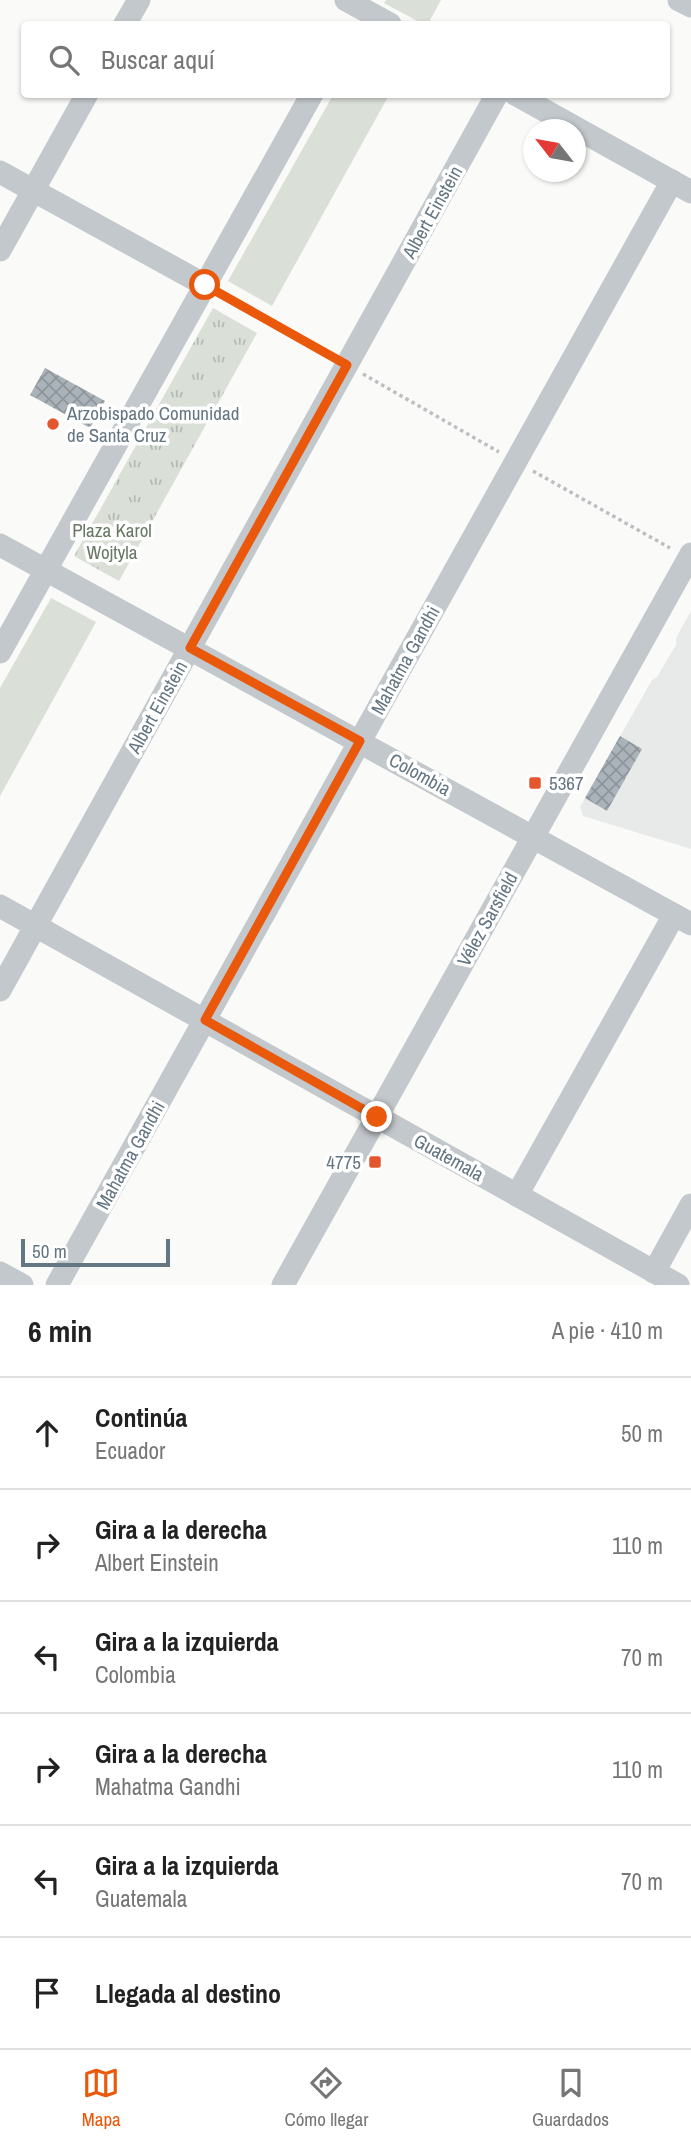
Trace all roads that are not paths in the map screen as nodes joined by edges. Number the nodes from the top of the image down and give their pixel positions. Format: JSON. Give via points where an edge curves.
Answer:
{"nodes":[{"id":1,"x":139,"y":0,"type":"edge"},
{"id":2,"x":679,"y":0,"type":"edge"},
{"id":3,"x":691,"y":6,"type":"edge"},
{"id":4,"x":356,"y":8,"type":"edge"},
{"id":5,"x":127,"y":21,"type":"edge"},
{"id":6,"x":384,"y":21,"type":"edge"},
{"id":7,"x":85,"y":98,"type":"edge"},
{"id":8,"x":310,"y":98,"type":"edge"},
{"id":9,"x":495,"y":98,"type":"edge"},
{"id":10,"x":523,"y":98,"type":"edge"},
{"id":11,"x":0,"y":172,"type":"edge"},
{"id":12,"x":681,"y":187,"type":"edge"},
{"id":13,"x":33,"y":190,"type":"junction"},
{"id":14,"x":0,"y":250,"type":"edge"},
{"id":15,"x":205,"y":285,"type":"junction"},
{"id":16,"x":0,"y":545,"type":"edge"},
{"id":17,"x":691,"y":554,"type":"edge"},
{"id":18,"x":46,"y":570,"type":"junction"},
{"id":19,"x":190,"y":648,"type":"junction"},
{"id":20,"x":0,"y":652,"type":"edge"},
{"id":21,"x":360,"y":741,"type":"junction"},
{"id":22,"x":533,"y":836,"type":"junction"},
{"id":23,"x":0,"y":906,"type":"edge"},
{"id":24,"x":683,"y":920,"type":"edge"},
{"id":25,"x":36,"y":926,"type":"junction"},
{"id":26,"x":0,"y":990,"type":"edge"},
{"id":27,"x":205,"y":1020,"type":"junction"},
{"id":28,"x":377,"y":1117,"type":"junction"},
{"id":29,"x":517,"y":1195,"type":"junction"},
{"id":30,"x":691,"y":1205,"type":"edge"},
{"id":31,"x":654,"y":1272,"type":"junction"},
{"id":32,"x":0,"y":1273,"type":"edge"},
{"id":33,"x":22,"y":1285,"type":"edge"},
{"id":34,"x":57,"y":1285,"type":"edge"},
{"id":35,"x":283,"y":1285,"type":"edge"},
{"id":36,"x":678,"y":1285,"type":"edge"}],
"edges":[{"from":1,"to":5,"type":"street"},
{"from":2,"to":3,"type":"street"},
{"from":4,"to":6,"type":"street"},
{"from":7,"to":13,"type":"street"},
{"from":8,"to":15,"type":"street"},
{"from":9,"to":19,"type":"street","name":"Albert Einstein"},
{"from":10,"to":12,"type":"street"},
{"from":11,"to":13,"type":"street"},
{"from":12,"to":21,"type":"street","name":"Mahatma Gandhi"},
{"from":13,"to":14,"type":"street"},
{"from":13,"to":15,"type":"street"},
{"from":15,"to":18,"type":"street"},
{"from":16,"to":18,"type":"street","name":"Colombia"},
{"from":17,"to":22,"type":"street","name":"Vélez Sarsfield"},
{"from":18,"to":19,"type":"street","name":"Colombia"},
{"from":18,"to":20,"type":"street"},
{"from":19,"to":21,"type":"street","name":"Colombia"},
{"from":19,"to":25,"type":"street","name":"Albert Einstein"},
{"from":21,"to":22,"type":"street","name":"Colombia"},
{"from":21,"to":27,"type":"street","name":"Mahatma Gandhi"},
{"from":22,"to":24,"type":"street","name":"Colombia"},
{"from":22,"to":28,"type":"street","name":"Vélez Sarsfield"},
{"from":23,"to":25,"type":"street","name":"Guatemala"},
{"from":24,"to":29,"type":"street"},
{"from":25,"to":26,"type":"street","name":"Albert Einstein"},
{"from":25,"to":27,"type":"street","name":"Guatemala"},
{"from":27,"to":28,"type":"street","name":"Guatemala"},
{"from":27,"to":34,"type":"street","name":"Mahatma Gandhi"},
{"from":28,"to":29,"type":"street","name":"Guatemala"},
{"from":28,"to":35,"type":"street","name":"Vélez Sarsfield"},
{"from":29,"to":31,"type":"street","name":"Guatemala"},
{"from":30,"to":31,"type":"street"},
{"from":31,"to":36,"type":"street","name":"Guatemala"},
{"from":32,"to":33,"type":"street"}]}
